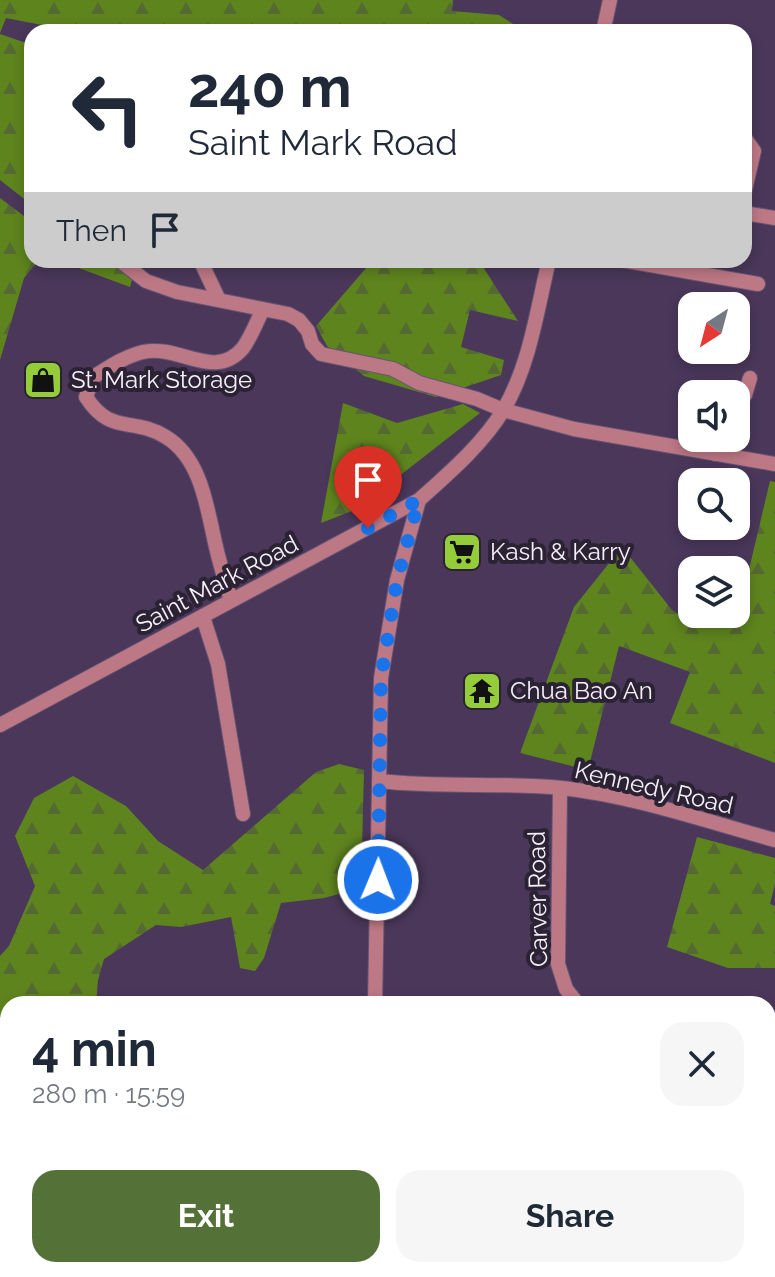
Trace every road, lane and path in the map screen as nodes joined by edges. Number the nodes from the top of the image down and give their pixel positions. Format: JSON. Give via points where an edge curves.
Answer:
{"nodes":[{"id":1,"x":607,"y":1,"type":"edge"},
{"id":2,"x":604,"y":24,"type":"edge"},
{"id":3,"x":752,"y":214,"type":"edge"},
{"id":4,"x":775,"y":218,"type":"edge"},
{"id":5,"x":129,"y":268,"type":"edge"},
{"id":6,"x":204,"y":268,"type":"edge"},
{"id":7,"x":547,"y":268,"type":"edge"},
{"id":8,"x":705,"y":268,"type":"edge"},
{"id":9,"x":758,"y":284,"type":"dead end"},
{"id":10,"x":219,"y":300,"type":"junction"},
{"id":11,"x":263,"y":309,"type":"junction"},
{"id":12,"x":503,"y":410,"type":"junction"},
{"id":13,"x":715,"y":454,"type":"joint"},
{"id":14,"x":775,"y":464,"type":"edge"},
{"id":15,"x":419,"y":500,"type":"junction"},
{"id":16,"x":231,"y":601,"type":"junction"},
{"id":17,"x":203,"y":617,"type":"junction"},
{"id":18,"x":0,"y":725,"type":"edge"},
{"id":19,"x":379,"y":781,"type":"junction"},
{"id":20,"x":560,"y":788,"type":"junction"},
{"id":21,"x":243,"y":814,"type":"dead end"},
{"id":22,"x":775,"y":840,"type":"edge"},
{"id":23,"x":375,"y":996,"type":"edge"},
{"id":24,"x":572,"y":996,"type":"edge"}],
"edges":[{"from":1,"to":2,"type":"street"},
{"from":3,"to":4,"type":"street"},
{"from":5,"to":10,"type":"street","via":[[146,281]]},
{"from":6,"to":10,"type":"street"},
{"from":7,"to":12,"type":"street","name":"Saint Mark Road","via":[[528,350]]},
{"from":8,"to":9,"type":"street"},
{"from":10,"to":11,"type":"street"},
{"from":11,"to":12,"type":"street","via":[[299,320],[321,354],[393,369],[419,383]]},
{"from":11,"to":16,"type":"street","via":[[244,347],[229,360],[215,364],[172,351],[143,352],[93,377],[86,397],[109,422],[165,436],[181,448],[201,484]]},
{"from":12,"to":13,"type":"street","via":[[574,429]]},
{"from":12,"to":15,"type":"street","name":"Saint Mark Road"},
{"from":13,"to":14,"type":"street"},
{"from":15,"to":16,"type":"street","name":"Saint Mark Road"},
{"from":15,"to":19,"type":"street","via":[[397,580],[384,657]]},
{"from":16,"to":17,"type":"street","name":"Saint Mark Road"},
{"from":17,"to":18,"type":"street","name":"Saint Mark Road"},
{"from":17,"to":21,"type":"street","via":[[218,664]]},
{"from":19,"to":20,"type":"street","name":"Kennedy Road"},
{"from":19,"to":23,"type":"street"},
{"from":20,"to":22,"type":"street","name":"Kennedy Road","via":[[631,800]]},
{"from":20,"to":24,"type":"street","name":"Carver Road","via":[[558,964]]}]}
